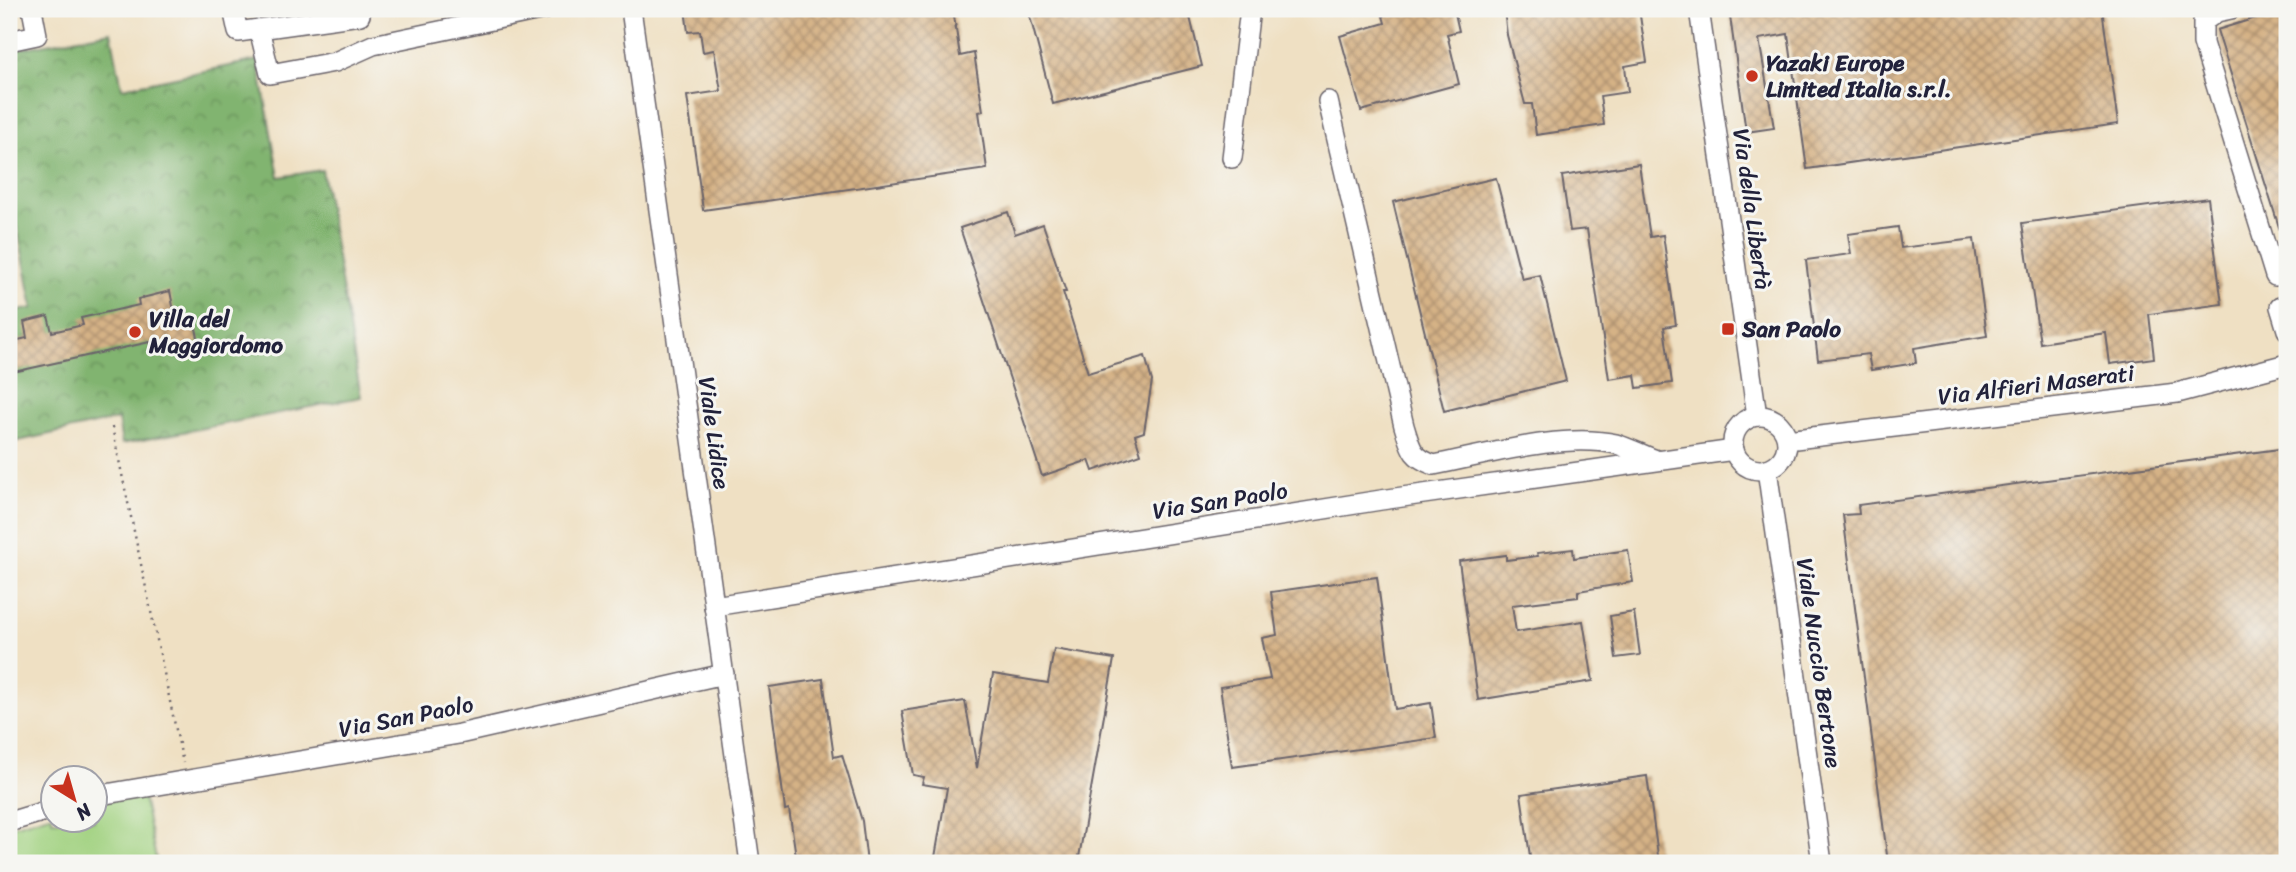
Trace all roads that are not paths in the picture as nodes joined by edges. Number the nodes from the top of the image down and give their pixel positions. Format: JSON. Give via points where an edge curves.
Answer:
{"nodes":[{"id":1,"x":32,"y":9,"type":"edge"},
{"id":2,"x":233,"y":9,"type":"edge"},
{"id":3,"x":545,"y":9,"type":"edge"},
{"id":4,"x":631,"y":9,"type":"edge"},
{"id":5,"x":1250,"y":9,"type":"edge"},
{"id":6,"x":1699,"y":9,"type":"edge"},
{"id":7,"x":2231,"y":9,"type":"edge"},
{"id":8,"x":360,"y":15,"type":"dead end"},
{"id":9,"x":259,"y":29,"type":"junction"},
{"id":10,"x":9,"y":41,"type":"edge"},
{"id":11,"x":1328,"y":101,"type":"dead end"},
{"id":12,"x":1232,"y":158,"type":"dead end"},
{"id":13,"x":2287,"y":273,"type":"edge"},
{"id":14,"x":2280,"y":307,"type":"dead end"},
{"id":15,"x":2287,"y":330,"type":"edge"},
{"id":16,"x":2287,"y":364,"type":"edge"},
{"id":17,"x":1757,"y":416,"type":"junction"},
{"id":18,"x":1787,"y":440,"type":"junction"},
{"id":19,"x":1734,"y":450,"type":"junction"},
{"id":20,"x":1657,"y":461,"type":"junction"},
{"id":21,"x":1767,"y":469,"type":"junction"},
{"id":22,"x":714,"y":607,"type":"junction"},
{"id":23,"x":724,"y":674,"type":"junction"},
{"id":24,"x":108,"y":793,"type":"edge"},
{"id":25,"x":38,"y":813,"type":"edge"},
{"id":26,"x":9,"y":822,"type":"edge"},
{"id":27,"x":750,"y":863,"type":"edge"},
{"id":28,"x":1822,"y":863,"type":"edge"}],
"edges":[{"from":1,"to":10,"type":"street","via":[[37,35]]},
{"from":2,"to":9,"type":"street","via":[[238,33]]},
{"from":3,"to":9,"type":"street","via":[[373,45],[335,62],[270,74]]},
{"from":4,"to":22,"type":"street","name":"Viale Lidice"},
{"from":5,"to":12,"type":"street"},
{"from":6,"to":17,"type":"street","name":"Via della Libertà"},
{"from":7,"to":13,"type":"street","via":[[2203,22],[2203,43],[2275,276]]},
{"from":8,"to":9,"type":"street"},
{"from":11,"to":20,"type":"street","via":[[1412,451],[1434,465],[1545,444],[1591,442],[1616,444]]},
{"from":14,"to":15,"type":"street"},
{"from":16,"to":18,"type":"street","name":"Via Alfieri Maserati","via":[[2177,393]]},
{"from":17,"to":18,"type":"street","via":[[1780,425]]},
{"from":17,"to":19,"type":"street","via":[[1741,424]]},
{"from":18,"to":21,"type":"street","via":[[1780,461]]},
{"from":19,"to":20,"type":"street","name":"Via San Paolo"},
{"from":19,"to":21,"type":"street","via":[[1743,464]]},
{"from":20,"to":22,"type":"street","name":"Via San Paolo","via":[[1381,500]]},
{"from":21,"to":28,"type":"street","name":"Viale Nuccio Bertone"},
{"from":22,"to":23,"type":"street","name":"Viale Lidice"},
{"from":23,"to":24,"type":"street","name":"Via San Paolo","via":[[459,734]]},
{"from":23,"to":27,"type":"street","name":"Viale Lidice"},
{"from":25,"to":26,"type":"street"}]}
